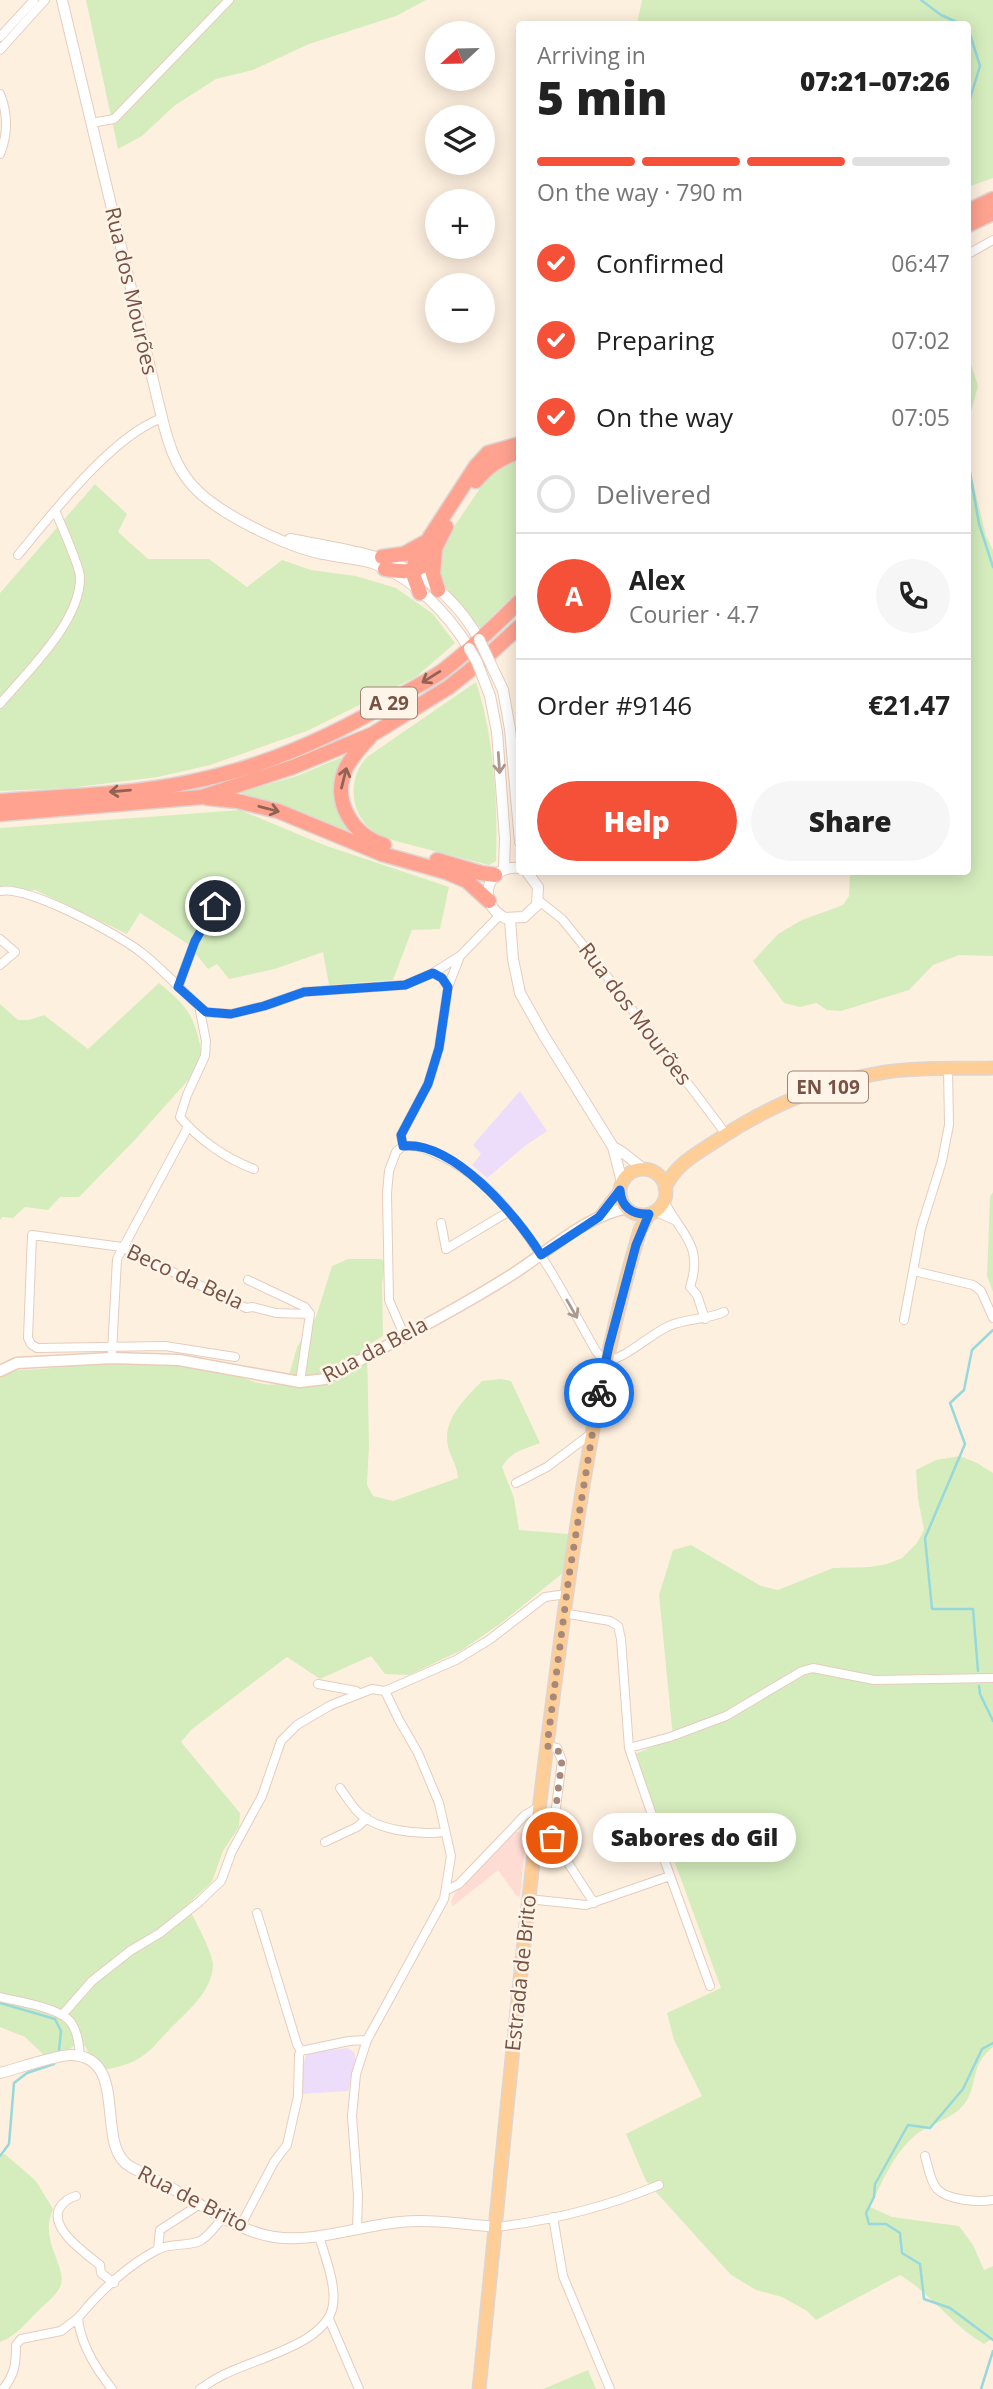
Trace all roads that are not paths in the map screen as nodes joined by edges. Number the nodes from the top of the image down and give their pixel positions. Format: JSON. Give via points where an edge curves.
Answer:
{"nodes":[{"id":1,"x":34,"y":0,"type":"edge"},
{"id":2,"x":45,"y":0,"type":"edge"},
{"id":3,"x":62,"y":0,"type":"edge"},
{"id":4,"x":229,"y":0,"type":"edge"},
{"id":5,"x":0,"y":37,"type":"edge"},
{"id":6,"x":0,"y":50,"type":"edge"},
{"id":7,"x":0,"y":94,"type":"edge"},
{"id":8,"x":91,"y":124,"type":"junction"},
{"id":9,"x":0,"y":154,"type":"edge"},
{"id":10,"x":993,"y":199,"type":"edge"},
{"id":11,"x":971,"y":210,"type":"edge"},
{"id":12,"x":993,"y":212,"type":"edge"},
{"id":13,"x":971,"y":223,"type":"edge"},
{"id":14,"x":993,"y":240,"type":"edge"},
{"id":15,"x":971,"y":252,"type":"edge"},
{"id":16,"x":162,"y":418,"type":"junction"},
{"id":17,"x":516,"y":445,"type":"edge"},
{"id":18,"x":516,"y":454,"type":"edge"},
{"id":19,"x":55,"y":510,"type":"junction"},
{"id":20,"x":432,"y":544,"type":"junction"},
{"id":21,"x":18,"y":555,"type":"dead end"},
{"id":22,"x":383,"y":563,"type":"junction"},
{"id":23,"x":413,"y":571,"type":"junction"},
{"id":24,"x":438,"y":590,"type":"junction"},
{"id":25,"x":420,"y":593,"type":"junction"},
{"id":26,"x":516,"y":605,"type":"edge"},
{"id":27,"x":516,"y":630,"type":"edge"},
{"id":28,"x":0,"y":704,"type":"edge"},
{"id":29,"x":373,"y":734,"type":"junction"},
{"id":30,"x":202,"y":797,"type":"junction"},
{"id":31,"x":516,"y":797,"type":"edge"},
{"id":32,"x":0,"y":801,"type":"edge"},
{"id":33,"x":0,"y":814,"type":"edge"},
{"id":34,"x":516,"y":869,"type":"edge"},
{"id":35,"x":499,"y":872,"type":"junction"},
{"id":36,"x":530,"y":875,"type":"edge"},
{"id":37,"x":0,"y":891,"type":"edge"},
{"id":38,"x":538,"y":900,"type":"junction"},
{"id":39,"x":489,"y":901,"type":"junction"},
{"id":40,"x":215,"y":906,"type":"dead end"},
{"id":41,"x":505,"y":917,"type":"junction"},
{"id":42,"x":0,"y":939,"type":"edge"},
{"id":43,"x":460,"y":956,"type":"junction"},
{"id":44,"x":0,"y":965,"type":"edge"},
{"id":45,"x":433,"y":973,"type":"junction"},
{"id":46,"x":178,"y":987,"type":"junction"},
{"id":47,"x":448,"y":987,"type":"junction"},
{"id":48,"x":199,"y":1006,"type":"junction"},
{"id":49,"x":993,"y":1068,"type":"edge"},
{"id":50,"x":948,"y":1069,"type":"junction"},
{"id":51,"x":188,"y":1127,"type":"junction"},
{"id":52,"x":726,"y":1134,"type":"junction"},
{"id":53,"x":403,"y":1146,"type":"junction"},
{"id":54,"x":613,"y":1147,"type":"junction"},
{"id":55,"x":680,"y":1164,"type":"junction"},
{"id":56,"x":254,"y":1169,"type":"dead end"},
{"id":57,"x":648,"y":1170,"type":"junction"},
{"id":58,"x":621,"y":1186,"type":"junction"},
{"id":59,"x":664,"y":1194,"type":"junction"},
{"id":60,"x":630,"y":1211,"type":"junction"},
{"id":61,"x":509,"y":1212,"type":"junction"},
{"id":62,"x":651,"y":1213,"type":"junction"},
{"id":63,"x":599,"y":1217,"type":"junction"},
{"id":64,"x":676,"y":1221,"type":"junction"},
{"id":65,"x":441,"y":1223,"type":"dead end"},
{"id":66,"x":640,"y":1230,"type":"junction"},
{"id":67,"x":122,"y":1247,"type":"junction"},
{"id":68,"x":541,"y":1255,"type":"junction"},
{"id":69,"x":914,"y":1271,"type":"junction"},
{"id":70,"x":248,"y":1280,"type":"dead end"},
{"id":71,"x":723,"y":1312,"type":"dead end"},
{"id":72,"x":310,"y":1314,"type":"junction"},
{"id":73,"x":993,"y":1318,"type":"edge"},
{"id":74,"x":705,"y":1319,"type":"junction"},
{"id":75,"x":904,"y":1320,"type":"dead end"},
{"id":76,"x":404,"y":1335,"type":"junction"},
{"id":77,"x":31,"y":1345,"type":"joint"},
{"id":78,"x":112,"y":1352,"type":"junction"},
{"id":79,"x":235,"y":1357,"type":"dead end"},
{"id":80,"x":605,"y":1362,"type":"junction"},
{"id":81,"x":0,"y":1371,"type":"edge"},
{"id":82,"x":300,"y":1382,"type":"junction"},
{"id":83,"x":592,"y":1433,"type":"junction"},
{"id":84,"x":516,"y":1483,"type":"dead end"},
{"id":85,"x":566,"y":1594,"type":"junction"},
{"id":86,"x":564,"y":1613,"type":"junction"},
{"id":87,"x":993,"y":1678,"type":"edge"},
{"id":88,"x":318,"y":1684,"type":"dead end"},
{"id":89,"x":386,"y":1691,"type":"junction"},
{"id":90,"x":359,"y":1693,"type":"junction"},
{"id":91,"x":547,"y":1746,"type":"junction"},
{"id":92,"x":629,"y":1748,"type":"junction"},
{"id":93,"x":340,"y":1788,"type":"dead end"},
{"id":94,"x":538,"y":1807,"type":"junction"},
{"id":95,"x":367,"y":1818,"type":"junction"},
{"id":96,"x":444,"y":1832,"type":"junction"},
{"id":97,"x":325,"y":1842,"type":"dead end"},
{"id":98,"x":670,"y":1876,"type":"junction"},
{"id":99,"x":447,"y":1890,"type":"junction"},
{"id":100,"x":528,"y":1899,"type":"junction"},
{"id":101,"x":594,"y":1903,"type":"junction"},
{"id":102,"x":257,"y":1913,"type":"dead end"},
{"id":103,"x":710,"y":1986,"type":"dead end"},
{"id":104,"x":0,"y":1997,"type":"edge"},
{"id":105,"x":63,"y":2014,"type":"junction"},
{"id":106,"x":367,"y":2040,"type":"junction"},
{"id":107,"x":301,"y":2051,"type":"junction"},
{"id":108,"x":80,"y":2057,"type":"junction"},
{"id":109,"x":0,"y":2073,"type":"edge"},
{"id":110,"x":925,"y":2156,"type":"dead end"},
{"id":111,"x":659,"y":2185,"type":"dead end"},
{"id":112,"x":76,"y":2196,"type":"dead end"},
{"id":113,"x":993,"y":2200,"type":"edge"},
{"id":114,"x":200,"y":2204,"type":"junction"},
{"id":115,"x":554,"y":2217,"type":"junction"},
{"id":116,"x":223,"y":2218,"type":"junction"},
{"id":117,"x":241,"y":2225,"type":"junction"},
{"id":118,"x":495,"y":2227,"type":"junction"},
{"id":119,"x":357,"y":2229,"type":"junction"},
{"id":120,"x":319,"y":2236,"type":"junction"},
{"id":121,"x":158,"y":2249,"type":"junction"},
{"id":122,"x":114,"y":2283,"type":"junction"},
{"id":123,"x":78,"y":2318,"type":"junction"},
{"id":124,"x":329,"y":2319,"type":"junction"},
{"id":125,"x":3,"y":2389,"type":"edge"},
{"id":126,"x":112,"y":2389,"type":"edge"},
{"id":127,"x":200,"y":2389,"type":"edge"},
{"id":128,"x":359,"y":2389,"type":"edge"},
{"id":129,"x":479,"y":2389,"type":"edge"},
{"id":130,"x":610,"y":2389,"type":"edge"}],
"edges":[{"from":1,"to":5,"type":"street"},
{"from":2,"to":6,"type":"street"},
{"from":3,"to":8,"type":"street","name":"Rua dos Mourões"},
{"from":4,"to":8,"type":"street","via":[[114,120]]},
{"from":7,"to":9,"type":"street","via":[[6,132]]},
{"from":8,"to":16,"type":"street","name":"Rua dos Mourões"},
{"from":10,"to":11,"type":"highway"},
{"from":12,"to":13,"type":"highway"},
{"from":14,"to":15,"type":"street"},
{"from":16,"to":19,"type":"street","via":[[118,447]]},
{"from":16,"to":22,"type":"street","name":"Rua dos Mourões","via":[[177,464],[207,499],[272,536]]},
{"from":17,"to":20,"type":"highway","via":[[488,453],[476,466]]},
{"from":18,"to":20,"type":"highway","via":[[487,467]]},
{"from":19,"to":21,"type":"street"},
{"from":19,"to":28,"type":"street","via":[[80,575],[75,602],[55,638]]},
{"from":20,"to":22,"type":"highway"},
{"from":20,"to":23,"type":"highway","via":[[415,560]]},
{"from":20,"to":24,"type":"highway"},
{"from":22,"to":23,"type":"highway","via":[[402,573]]},
{"from":22,"to":25,"type":"street","name":"Rua dos Mourões"},
{"from":23,"to":24,"type":"street"},
{"from":23,"to":25,"type":"highway"},
{"from":24,"to":31,"type":"street","bridge":true,"via":[[470,623],[503,690]]},
{"from":25,"to":35,"type":"street","name":"Rua dos Mourões","one_way":true,"bridge":true,"via":[[444,612],[477,662],[490,696],[505,839]]},
{"from":26,"to":32,"type":"highway","number":"A 29","one_way":true,"via":[[439,673],[331,736],[286,755],[188,783]]},
{"from":27,"to":29,"type":"highway","number":"A 29","via":[[449,687]]},
{"from":29,"to":30,"type":"highway","number":"A 29"},
{"from":35,"to":29,"type":"highway","one_way":true,"via":[[481,873],[376,843],[358,831],[345,811],[342,777]]},
{"from":30,"to":33,"type":"highway","number":"A 29"},
{"from":30,"to":39,"type":"highway","one_way":true,"via":[[278,811],[382,854],[446,872],[467,881]]},
{"from":34,"to":35,"type":"street"},
{"from":35,"to":39,"type":"street","name":"Rua dos Mourões","via":[[489,884]]},
{"from":36,"to":38,"type":"street","via":[[537,882]]},
{"from":37,"to":46,"type":"street","via":[[31,895],[106,930],[142,953]]},
{"from":38,"to":41,"type":"street","via":[[528,915]]},
{"from":38,"to":52,"type":"street","name":"Rua dos Mourões","via":[[562,919],[588,951]]},
{"from":39,"to":41,"type":"street"},
{"from":40,"to":46,"type":"street","via":[[195,941]]},
{"from":41,"to":43,"type":"street"},
{"from":41,"to":54,"type":"street","via":[[515,974],[527,1009]]},
{"from":42,"to":44,"type":"street","via":[[15,952]]},
{"from":43,"to":45,"type":"street"},
{"from":43,"to":47,"type":"street"},
{"from":45,"to":47,"type":"street"},
{"from":45,"to":48,"type":"street","via":[[405,985],[304,992],[231,1014],[206,1012]]},
{"from":46,"to":48,"type":"street"},
{"from":47,"to":53,"type":"street","via":[[439,1048],[428,1084],[401,1135]]},
{"from":48,"to":51,"type":"street","via":[[205,1056],[180,1117]]},
{"from":49,"to":50,"type":"main road","number":"EN 109"},
{"from":50,"to":52,"type":"main road","number":"EN 109","via":[[885,1073],[817,1090],[782,1102]]},
{"from":50,"to":69,"type":"street","via":[[949,1125],[943,1161],[921,1228]]},
{"from":51,"to":56,"type":"street","via":[[233,1161]]},
{"from":51,"to":67,"type":"street"},
{"from":52,"to":55,"type":"main road","number":"EN 109"},
{"from":53,"to":61,"type":"street","via":[[417,1145],[465,1167]]},
{"from":53,"to":76,"type":"street","via":[[389,1171],[387,1193],[390,1300]]},
{"from":54,"to":57,"type":"street"},
{"from":54,"to":58,"type":"street"},
{"from":55,"to":57,"type":"main road","number":"EN 109"},
{"from":55,"to":59,"type":"main road","number":"EN 109"},
{"from":57,"to":58,"type":"main road","number":"EN 109","via":[[631,1172]]},
{"from":57,"to":59,"type":"main road","via":[[658,1175]]},
{"from":58,"to":60,"type":"main road","via":[[620,1197]]},
{"from":58,"to":63,"type":"main road","name":"Rua da Bela"},
{"from":59,"to":62,"type":"main road","number":"EN 109"},
{"from":59,"to":64,"type":"street"},
{"from":60,"to":62,"type":"main road"},
{"from":60,"to":63,"type":"main road","name":"Rua da Bela"},
{"from":60,"to":66,"type":"main road"},
{"from":61,"to":65,"type":"street","via":[[446,1249]]},
{"from":61,"to":68,"type":"street"},
{"from":62,"to":64,"type":"street"},
{"from":62,"to":66,"type":"main road","name":"Estrada de Brito","number":"EN 109"},
{"from":63,"to":68,"type":"main road","name":"Rua da Bela"},
{"from":64,"to":74,"type":"street","via":[[692,1244],[695,1259],[690,1287]]},
{"from":66,"to":80,"type":"main road","name":"Estrada de Brito","number":"EN 109"},
{"from":67,"to":72,"type":"street","name":"Beco da Bela","via":[[246,1308]]},
{"from":67,"to":77,"type":"street","name":"Beco da Bela","via":[[32,1235]]},
{"from":67,"to":78,"type":"street","via":[[117,1259]]},
{"from":68,"to":76,"type":"main road","name":"Rua da Bela"},
{"from":68,"to":80,"type":"street","one_way":true},
{"from":69,"to":73,"type":"street","via":[[973,1285],[981,1291]]},
{"from":69,"to":75,"type":"street"},
{"from":70,"to":72,"type":"street","via":[[305,1307]]},
{"from":71,"to":74,"type":"street"},
{"from":72,"to":82,"type":"street"},
{"from":74,"to":80,"type":"street","via":[[664,1328]]},
{"from":76,"to":82,"type":"main road","name":"Rua da Bela","via":[[325,1378]]},
{"from":77,"to":78,"type":"street","name":"Rua da Bela"},
{"from":78,"to":79,"type":"street","name":"Rua da Bela","via":[[164,1346]]},
{"from":78,"to":81,"type":"main road","name":"Rua da Bela","via":[[17,1363]]},
{"from":78,"to":82,"type":"main road","name":"Rua da Bela"},
{"from":80,"to":83,"type":"main road","name":"Estrada de Brito","number":"EN 109"},
{"from":83,"to":84,"type":"street","via":[[547,1467]]},
{"from":83,"to":85,"type":"main road","name":"Estrada de Brito","number":"EN 109"},
{"from":85,"to":86,"type":"main road","name":"Estrada de Brito","number":"EN 109"},
{"from":85,"to":89,"type":"street","via":[[545,1597],[456,1660]]},
{"from":86,"to":91,"type":"main road","name":"Estrada de Brito","number":"EN 109"},
{"from":86,"to":92,"type":"street","via":[[618,1626]]},
{"from":87,"to":92,"type":"street","via":[[874,1680],[813,1668],[726,1716]]},
{"from":88,"to":90,"type":"street"},
{"from":89,"to":90,"type":"street"},
{"from":89,"to":96,"type":"street","via":[[439,1803]]},
{"from":90,"to":105,"type":"street","via":[[297,1725],[281,1741],[262,1796],[221,1881],[160,1933],[92,1981]]},
{"from":91,"to":94,"type":"main road","name":"Estrada de Brito","number":"EN 109"},
{"from":91,"to":101,"type":"street","via":[[557,1748],[562,1760],[552,1838]]},
{"from":92,"to":98,"type":"street"},
{"from":93,"to":95,"type":"street"},
{"from":94,"to":99,"type":"street","via":[[459,1884]]},
{"from":94,"to":100,"type":"main road","name":"Estrada de Brito","number":"EN 109"},
{"from":95,"to":96,"type":"street","via":[[401,1832]]},
{"from":95,"to":97,"type":"street","via":[[357,1828]]},
{"from":96,"to":99,"type":"street","via":[[451,1856]]},
{"from":98,"to":101,"type":"street"},
{"from":98,"to":103,"type":"street"},
{"from":99,"to":106,"type":"street"},
{"from":100,"to":101,"type":"street"},
{"from":100,"to":118,"type":"main road","name":"Estrada de Brito","number":"EN 109"},
{"from":102,"to":107,"type":"street"},
{"from":104,"to":105,"type":"street"},
{"from":105,"to":108,"type":"street","via":[[77,2034]]},
{"from":106,"to":107,"type":"street"},
{"from":106,"to":119,"type":"street","via":[[356,2074],[352,2116]]},
{"from":107,"to":117,"type":"street","via":[[298,2096],[287,2144]]},
{"from":108,"to":109,"type":"street","via":[[71,2054]]},
{"from":108,"to":114,"type":"street","name":"Rua de Brito","via":[[97,2067],[106,2083],[118,2156]]},
{"from":110,"to":113,"type":"street","via":[[938,2190],[960,2199]]},
{"from":111,"to":115,"type":"street"},
{"from":112,"to":122,"type":"street","via":[[62,2203],[58,2224]]},
{"from":114,"to":116,"type":"street","name":"Rua de Brito"},
{"from":114,"to":121,"type":"street","via":[[160,2230]]},
{"from":115,"to":118,"type":"street"},
{"from":115,"to":130,"type":"street","via":[[563,2276]]},
{"from":116,"to":117,"type":"street","name":"Rua de Brito"},
{"from":116,"to":121,"type":"street","via":[[202,2240]]},
{"from":117,"to":120,"type":"street","name":"Rua de Brito","via":[[274,2237]]},
{"from":118,"to":119,"type":"street","name":"Rua de Brito","via":[[438,2221]]},
{"from":118,"to":129,"type":"main road","name":"Estrada de Brito","number":"EN 109"},
{"from":119,"to":120,"type":"street","name":"Rua de Brito"},
{"from":120,"to":124,"type":"street","via":[[333,2288]]},
{"from":121,"to":122,"type":"street"},
{"from":122,"to":123,"type":"street"},
{"from":123,"to":125,"type":"street","via":[[61,2331],[21,2339],[16,2345],[12,2378]]},
{"from":123,"to":126,"type":"street","via":[[90,2355]]},
{"from":124,"to":127,"type":"street","via":[[302,2342]]},
{"from":124,"to":128,"type":"street"}]}
